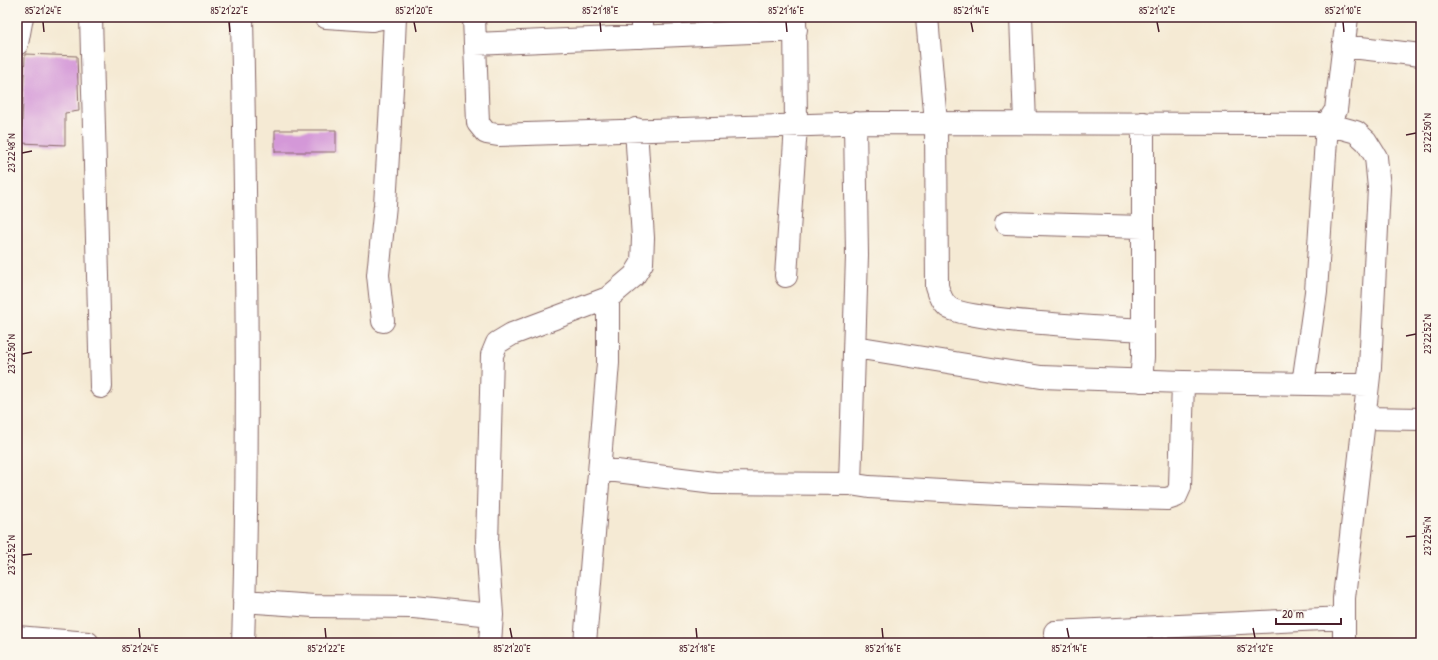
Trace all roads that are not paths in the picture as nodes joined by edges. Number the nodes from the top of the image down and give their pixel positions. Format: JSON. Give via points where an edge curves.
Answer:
{"nodes":[{"id":1,"x":22,"y":17,"type":"edge"},
{"id":2,"x":91,"y":17,"type":"edge"},
{"id":3,"x":242,"y":17,"type":"edge"},
{"id":4,"x":326,"y":17,"type":"edge"},
{"id":5,"x":386,"y":17,"type":"edge"},
{"id":6,"x":395,"y":17,"type":"edge"},
{"id":7,"x":474,"y":17,"type":"edge"},
{"id":8,"x":927,"y":17,"type":"edge"},
{"id":9,"x":1021,"y":17,"type":"edge"},
{"id":10,"x":1345,"y":17,"type":"edge"},
{"id":11,"x":796,"y":24,"type":"edge"},
{"id":12,"x":642,"y":27,"type":"edge"},
{"id":13,"x":17,"y":44,"type":"edge"},
{"id":14,"x":475,"y":44,"type":"junction"},
{"id":15,"x":1343,"y":46,"type":"junction"},
{"id":16,"x":1421,"y":55,"type":"edge"},
{"id":17,"x":855,"y":123,"type":"junction"},
{"id":18,"x":936,"y":123,"type":"junction"},
{"id":19,"x":1025,"y":123,"type":"junction"},
{"id":20,"x":1143,"y":123,"type":"junction"},
{"id":21,"x":1327,"y":124,"type":"junction"},
{"id":22,"x":796,"y":126,"type":"junction"},
{"id":23,"x":636,"y":130,"type":"junction"},
{"id":24,"x":1006,"y":223,"type":"dead end"},
{"id":25,"x":1143,"y":227,"type":"junction"},
{"id":26,"x":786,"y":276,"type":"dead end"},
{"id":27,"x":608,"y":298,"type":"junction"},
{"id":28,"x":383,"y":321,"type":"dead end"},
{"id":29,"x":1142,"y":330,"type":"junction"},
{"id":30,"x":855,"y":347,"type":"junction"},
{"id":31,"x":1141,"y":381,"type":"junction"},
{"id":32,"x":1183,"y":382,"type":"junction"},
{"id":33,"x":1303,"y":384,"type":"junction"},
{"id":34,"x":1368,"y":385,"type":"junction"},
{"id":35,"x":101,"y":386,"type":"dead end"},
{"id":36,"x":1364,"y":418,"type":"junction"},
{"id":37,"x":1421,"y":419,"type":"edge"},
{"id":38,"x":600,"y":469,"type":"junction"},
{"id":39,"x":850,"y":484,"type":"junction"},
{"id":40,"x":244,"y":601,"type":"junction"},
{"id":41,"x":492,"y":615,"type":"junction"},
{"id":42,"x":1344,"y":618,"type":"junction"},
{"id":43,"x":1055,"y":632,"type":"dead end"},
{"id":44,"x":17,"y":637,"type":"edge"},
{"id":45,"x":88,"y":643,"type":"edge"},
{"id":46,"x":243,"y":643,"type":"edge"},
{"id":47,"x":490,"y":643,"type":"edge"},
{"id":48,"x":585,"y":643,"type":"edge"},
{"id":49,"x":1344,"y":643,"type":"edge"}],
"edges":[{"from":1,"to":13,"type":"street"},
{"from":2,"to":35,"type":"street"},
{"from":3,"to":40,"type":"street","via":[[248,270],[247,538]]},
{"from":4,"to":5,"type":"street","via":[[372,20]]},
{"from":6,"to":28,"type":"street","via":[[385,205],[378,275]]},
{"from":7,"to":14,"type":"street"},
{"from":8,"to":18,"type":"street"},
{"from":9,"to":19,"type":"street"},
{"from":10,"to":15,"type":"street"},
{"from":11,"to":12,"type":"street"},
{"from":11,"to":22,"type":"street"},
{"from":12,"to":14,"type":"street"},
{"from":14,"to":23,"type":"street","via":[[478,123],[486,132],[498,135]]},
{"from":15,"to":16,"type":"street"},
{"from":15,"to":21,"type":"street","via":[[1336,110]]},
{"from":17,"to":18,"type":"street"},
{"from":17,"to":22,"type":"street"},
{"from":17,"to":30,"type":"street"},
{"from":18,"to":19,"type":"street"},
{"from":18,"to":29,"type":"street","via":[[937,286],[948,307],[957,312],[997,318]]},
{"from":19,"to":20,"type":"street"},
{"from":20,"to":21,"type":"street"},
{"from":20,"to":25,"type":"street"},
{"from":21,"to":33,"type":"street","via":[[1316,292]]},
{"from":21,"to":34,"type":"street","via":[[1356,132],[1366,140],[1376,157],[1379,188]]},
{"from":22,"to":23,"type":"street"},
{"from":22,"to":26,"type":"street"},
{"from":23,"to":27,"type":"street","via":[[643,238],[642,263],[634,276]]},
{"from":24,"to":25,"type":"street"},
{"from":25,"to":29,"type":"street"},
{"from":27,"to":38,"type":"street","via":[[608,363]]},
{"from":27,"to":41,"type":"street","via":[[512,334],[497,343],[492,356],[487,544]]},
{"from":29,"to":31,"type":"street"},
{"from":30,"to":31,"type":"street","via":[[1041,377]]},
{"from":30,"to":39,"type":"street"},
{"from":31,"to":32,"type":"street"},
{"from":32,"to":33,"type":"street"},
{"from":32,"to":39,"type":"street","via":[[1180,487],[1176,496],[1167,499],[998,494]]},
{"from":33,"to":34,"type":"street"},
{"from":34,"to":36,"type":"street"},
{"from":36,"to":37,"type":"street"},
{"from":36,"to":42,"type":"street"},
{"from":38,"to":39,"type":"street","via":[[714,482]]},
{"from":38,"to":48,"type":"street"},
{"from":40,"to":41,"type":"street","via":[[314,606],[414,607]]},
{"from":40,"to":46,"type":"street"},
{"from":41,"to":47,"type":"street"},
{"from":42,"to":43,"type":"street"},
{"from":42,"to":49,"type":"street"},
{"from":44,"to":45,"type":"street"}]}
